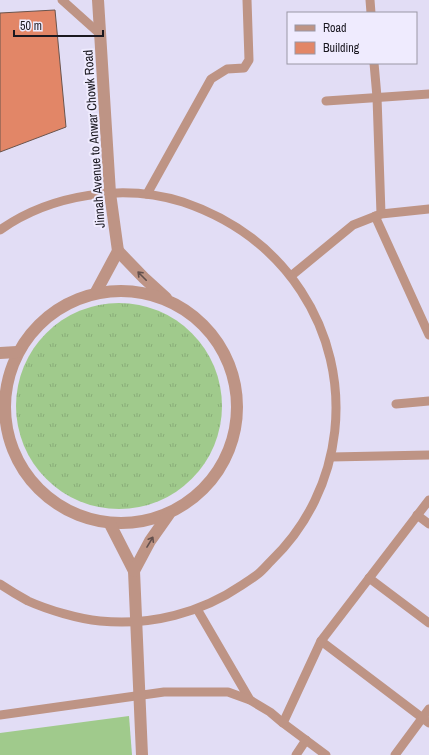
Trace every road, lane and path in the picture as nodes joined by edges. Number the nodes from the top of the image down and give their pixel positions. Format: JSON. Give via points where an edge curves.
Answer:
{"nodes":[{"id":1,"x":62,"y":0,"type":"edge"},
{"id":2,"x":98,"y":0,"type":"edge"},
{"id":3,"x":247,"y":0,"type":"edge"},
{"id":4,"x":370,"y":0,"type":"edge"},
{"id":5,"x":371,"y":12,"type":"edge"},
{"id":6,"x":100,"y":34,"type":"junction"},
{"id":7,"x":374,"y":64,"type":"edge"},
{"id":8,"x":429,"y":94,"type":"edge"},
{"id":9,"x":377,"y":97,"type":"junction"},
{"id":10,"x":326,"y":101,"type":"dead end"},
{"id":11,"x":110,"y":193,"type":"junction"},
{"id":12,"x":147,"y":194,"type":"junction"},
{"id":13,"x":429,"y":210,"type":"edge"},
{"id":14,"x":378,"y":215,"type":"junction"},
{"id":15,"x":0,"y":230,"type":"edge"},
{"id":16,"x":118,"y":252,"type":"junction"},
{"id":17,"x":291,"y":276,"type":"junction"},
{"id":18,"x":96,"y":292,"type":"junction"},
{"id":19,"x":167,"y":299,"type":"junction"},
{"id":20,"x":429,"y":335,"type":"edge"},
{"id":21,"x":17,"y":352,"type":"junction"},
{"id":22,"x":0,"y":353,"type":"edge"},
{"id":23,"x":429,"y":401,"type":"edge"},
{"id":24,"x":396,"y":404,"type":"dead end"},
{"id":25,"x":429,"y":455,"type":"edge"},
{"id":26,"x":331,"y":457,"type":"junction"},
{"id":27,"x":429,"y":500,"type":"edge"},
{"id":28,"x":169,"y":514,"type":"junction"},
{"id":29,"x":417,"y":515,"type":"junction"},
{"id":30,"x":110,"y":524,"type":"junction"},
{"id":31,"x":429,"y":524,"type":"edge"},
{"id":32,"x":134,"y":571,"type":"junction"},
{"id":33,"x":369,"y":578,"type":"junction"},
{"id":34,"x":0,"y":584,"type":"edge"},
{"id":35,"x":197,"y":609,"type":"junction"},
{"id":36,"x":136,"y":622,"type":"junction"},
{"id":37,"x":429,"y":623,"type":"edge"},
{"id":38,"x":321,"y":641,"type":"junction"},
{"id":39,"x":139,"y":696,"type":"junction"},
{"id":40,"x":250,"y":700,"type":"junction"},
{"id":41,"x":429,"y":709,"type":"edge"},
{"id":42,"x":0,"y":716,"type":"edge"},
{"id":43,"x":426,"y":721,"type":"edge"},
{"id":44,"x":283,"y":723,"type":"junction"},
{"id":45,"x":306,"y":740,"type":"junction"},
{"id":46,"x":142,"y":755,"type":"edge"},
{"id":47,"x":296,"y":755,"type":"edge"},
{"id":48,"x":326,"y":755,"type":"edge"},
{"id":49,"x":395,"y":755,"type":"edge"}],
"edges":[{"from":1,"to":6,"type":"street"},
{"from":2,"to":6,"type":"street","name":"Jinnah Avenue to Anwar Chowk Road"},
{"from":3,"to":12,"type":"street","via":[[250,60],[244,68],[227,69],[211,79]]},
{"from":4,"to":5,"type":"street"},
{"from":6,"to":11,"type":"street","name":"Jinnah Avenue to Anwar Chowk Road"},
{"from":7,"to":9,"type":"street"},
{"from":8,"to":9,"type":"street"},
{"from":9,"to":10,"type":"street"},
{"from":9,"to":14,"type":"street"},
{"from":11,"to":12,"type":"street"},
{"from":11,"to":15,"type":"street","via":[[76,197],[42,207]]},
{"from":11,"to":16,"type":"street","name":"Jinnah Avenue to Anwar Chowk Road"},
{"from":12,"to":17,"type":"street","via":[[202,208],[227,221],[251,236]]},
{"from":13,"to":14,"type":"street"},
{"from":14,"to":17,"type":"street","via":[[353,225]]},
{"from":14,"to":20,"type":"street"},
{"from":16,"to":18,"type":"street"},
{"from":19,"to":16,"type":"street","one_way":true},
{"from":17,"to":26,"type":"street","via":[[316,317],[332,362],[336,425]]},
{"from":18,"to":19,"type":"street","via":[[132,290]]},
{"from":18,"to":21,"type":"street","via":[[64,304],[42,320]]},
{"from":19,"to":28,"type":"street","via":[[204,324],[209,331],[229,362],[238,406],[230,451],[206,488]]},
{"from":21,"to":22,"type":"street"},
{"from":21,"to":30,"type":"street","via":[[5,388],[5,427],[18,463],[41,493],[73,514]]},
{"from":23,"to":24,"type":"street"},
{"from":25,"to":26,"type":"street"},
{"from":26,"to":35,"type":"street","via":[[314,503],[304,522],[283,550],[258,574],[229,594]]},
{"from":27,"to":29,"type":"street"},
{"from":28,"to":30,"type":"street","via":[[140,523]]},
{"from":32,"to":28,"type":"street","one_way":true,"via":[[150,541]]},
{"from":29,"to":31,"type":"street"},
{"from":29,"to":33,"type":"street"},
{"from":30,"to":32,"type":"street"},
{"from":32,"to":36,"type":"street"},
{"from":33,"to":37,"type":"street"},
{"from":33,"to":38,"type":"street"},
{"from":34,"to":36,"type":"street","via":[[29,601],[63,614],[99,621]]},
{"from":35,"to":36,"type":"street","via":[[157,620]]},
{"from":35,"to":40,"type":"street"},
{"from":36,"to":39,"type":"street"},
{"from":38,"to":43,"type":"street"},
{"from":38,"to":44,"type":"street"},
{"from":39,"to":40,"type":"street","via":[[164,692],[228,692]]},
{"from":39,"to":42,"type":"street"},
{"from":39,"to":46,"type":"street"},
{"from":40,"to":44,"type":"street"},
{"from":41,"to":43,"type":"street"},
{"from":43,"to":49,"type":"street"},
{"from":44,"to":45,"type":"street"},
{"from":45,"to":47,"type":"street"},
{"from":45,"to":48,"type":"street"}]}
